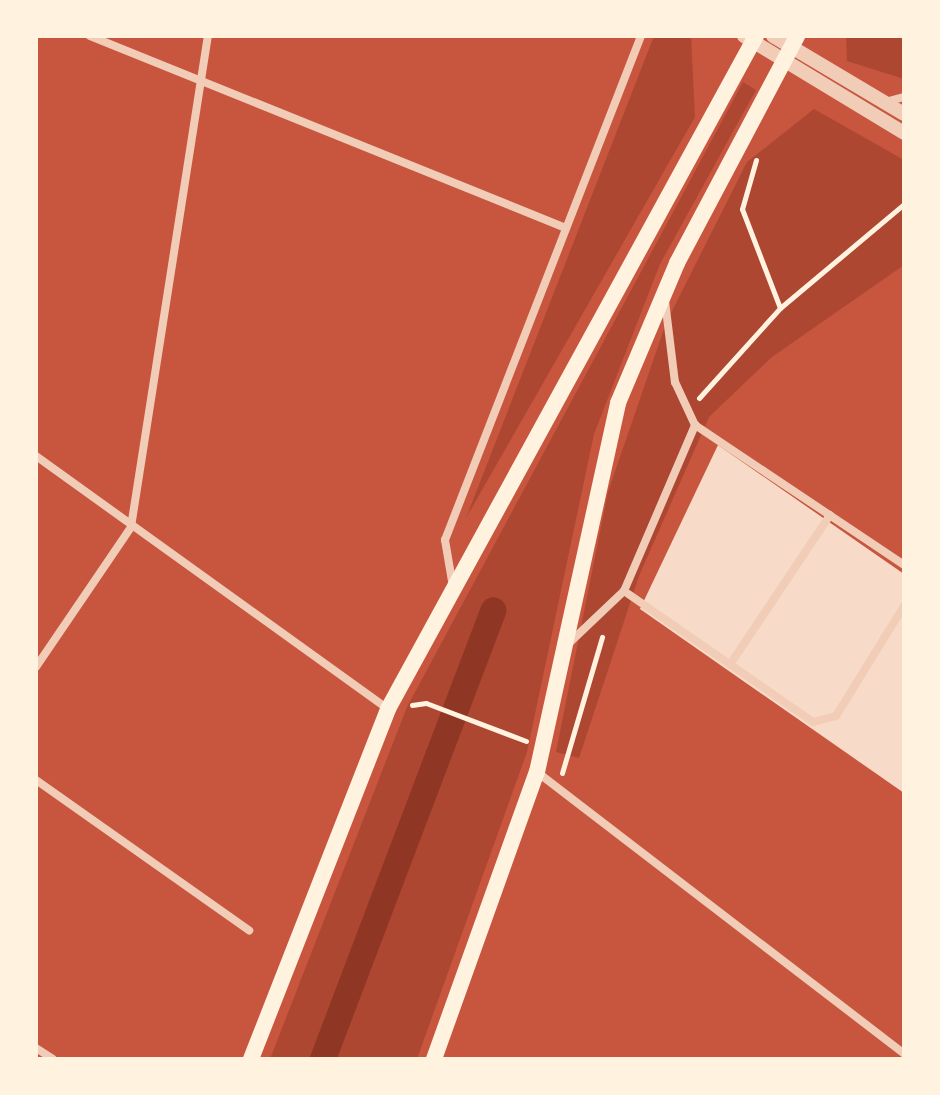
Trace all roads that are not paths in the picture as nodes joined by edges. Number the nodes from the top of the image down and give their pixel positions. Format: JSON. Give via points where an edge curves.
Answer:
{"nodes":[{"id":1,"x":90,"y":36,"type":"edge"},
{"id":2,"x":208,"y":36,"type":"edge"},
{"id":3,"x":641,"y":36,"type":"edge"},
{"id":4,"x":744,"y":36,"type":"edge"},
{"id":5,"x":756,"y":36,"type":"edge"},
{"id":6,"x":773,"y":36,"type":"edge"},
{"id":7,"x":797,"y":36,"type":"edge"},
{"id":8,"x":201,"y":82,"type":"junction"},
{"id":9,"x":847,"y":90,"type":"junction"},
{"id":10,"x":904,"y":97,"type":"edge"},
{"id":11,"x":884,"y":103,"type":"junction"},
{"id":12,"x":904,"y":114,"type":"edge"},
{"id":13,"x":904,"y":133,"type":"edge"},
{"id":14,"x":566,"y":228,"type":"junction"},
{"id":15,"x":663,"y":292,"type":"junction"},
{"id":16,"x":695,"y":425,"type":"junction"},
{"id":17,"x":36,"y":456,"type":"edge"},
{"id":18,"x":830,"y":515,"type":"junction"},
{"id":19,"x":131,"y":527,"type":"junction"},
{"id":20,"x":904,"y":565,"type":"edge"},
{"id":21,"x":452,"y":581,"type":"junction"},
{"id":22,"x":624,"y":591,"type":"junction"},
{"id":23,"x":904,"y":606,"type":"edge"},
{"id":24,"x":566,"y":647,"type":"junction"},
{"id":25,"x":731,"y":663,"type":"junction"},
{"id":26,"x":36,"y":667,"type":"edge"},
{"id":27,"x":388,"y":709,"type":"junction"},
{"id":28,"x":537,"y":772,"type":"junction"},
{"id":29,"x":36,"y":780,"type":"edge"},
{"id":30,"x":249,"y":930,"type":"dead end"},
{"id":31,"x":36,"y":1048,"type":"edge"},
{"id":32,"x":904,"y":1054,"type":"edge"},
{"id":33,"x":53,"y":1059,"type":"edge"},
{"id":34,"x":251,"y":1059,"type":"edge"},
{"id":35,"x":434,"y":1059,"type":"edge"}],
"edges":[{"from":1,"to":8,"type":"street"},
{"from":2,"to":8,"type":"street"},
{"from":3,"to":14,"type":"street"},
{"from":4,"to":9,"type":"street"},
{"from":5,"to":21,"type":"main road"},
{"from":6,"to":9,"type":"street"},
{"from":7,"to":15,"type":"main road"},
{"from":8,"to":14,"type":"street"},
{"from":8,"to":19,"type":"street"},
{"from":9,"to":11,"type":"street"},
{"from":9,"to":13,"type":"street"},
{"from":10,"to":11,"type":"street"},
{"from":11,"to":12,"type":"street"},
{"from":14,"to":21,"type":"street","via":[[445,540]]},
{"from":15,"to":16,"type":"street","via":[[675,382]]},
{"from":15,"to":24,"type":"main road","via":[[618,403]]},
{"from":16,"to":18,"type":"street"},
{"from":16,"to":22,"type":"street"},
{"from":17,"to":19,"type":"street"},
{"from":18,"to":20,"type":"street"},
{"from":18,"to":25,"type":"street"},
{"from":19,"to":26,"type":"street"},
{"from":19,"to":27,"type":"street"},
{"from":21,"to":27,"type":"main road"},
{"from":22,"to":24,"type":"street"},
{"from":22,"to":25,"type":"street"},
{"from":23,"to":25,"type":"street","via":[[826,721],[813,722]]},
{"from":24,"to":28,"type":"main road"},
{"from":27,"to":34,"type":"main road"},
{"from":28,"to":32,"type":"street"},
{"from":28,"to":35,"type":"main road"},
{"from":29,"to":30,"type":"street"},
{"from":31,"to":33,"type":"street"}]}
